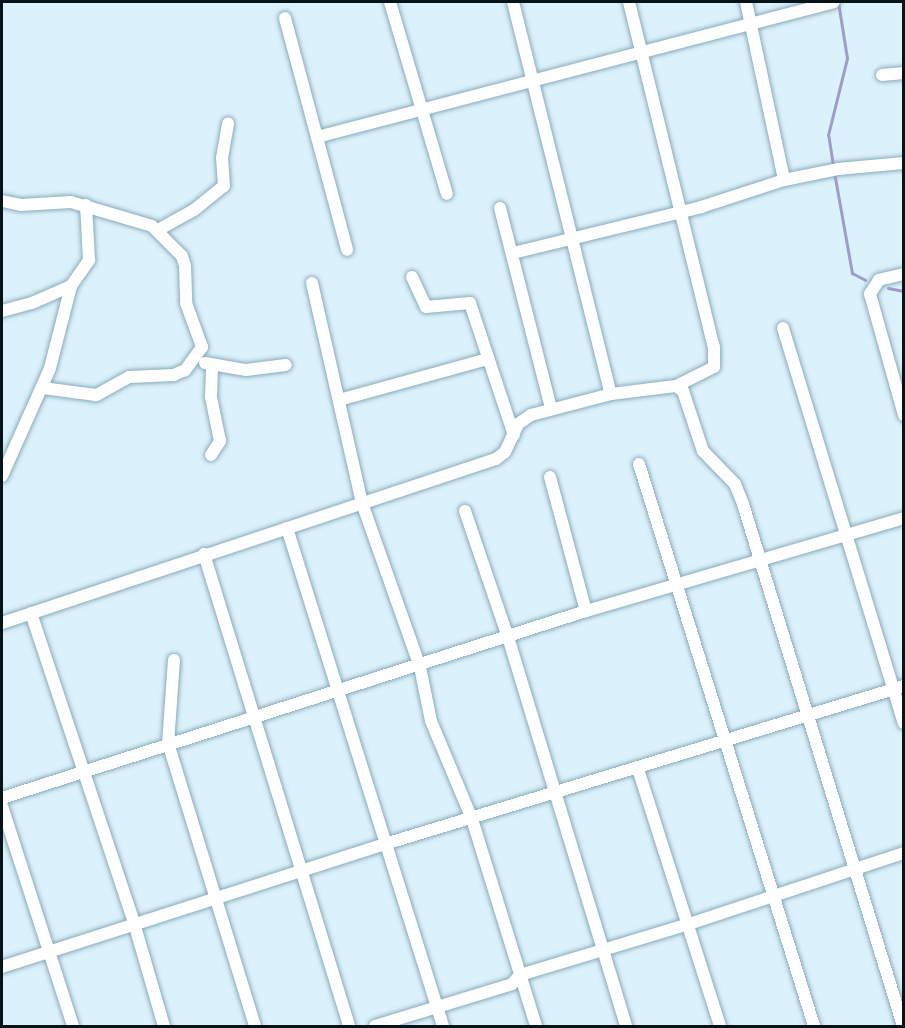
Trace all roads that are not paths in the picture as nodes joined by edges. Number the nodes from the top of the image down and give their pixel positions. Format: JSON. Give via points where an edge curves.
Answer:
{"nodes":[{"id":1,"x":390,"y":2,"type":"edge"},
{"id":2,"x":513,"y":2,"type":"edge"},
{"id":3,"x":629,"y":2,"type":"edge"},
{"id":4,"x":746,"y":2,"type":"edge"},
{"id":5,"x":832,"y":2,"type":"edge"},
{"id":6,"x":285,"y":18,"type":"dead end"},
{"id":7,"x":752,"y":22,"type":"junction"},
{"id":8,"x":642,"y":51,"type":"junction"},
{"id":9,"x":903,"y":72,"type":"edge"},
{"id":10,"x":882,"y":75,"type":"dead end"},
{"id":11,"x":533,"y":80,"type":"junction"},
{"id":12,"x":421,"y":108,"type":"junction"},
{"id":13,"x":228,"y":124,"type":"dead end"},
{"id":14,"x":317,"y":137,"type":"junction"},
{"id":15,"x":903,"y":164,"type":"edge"},
{"id":16,"x":784,"y":180,"type":"junction"},
{"id":17,"x":447,"y":194,"type":"dead end"},
{"id":18,"x":2,"y":201,"type":"edge"},
{"id":19,"x":86,"y":205,"type":"junction"},
{"id":20,"x":500,"y":208,"type":"dead end"},
{"id":21,"x":681,"y":212,"type":"junction"},
{"id":22,"x":158,"y":230,"type":"junction"},
{"id":23,"x":573,"y":239,"type":"junction"},
{"id":24,"x":347,"y":250,"type":"dead end"},
{"id":25,"x":513,"y":253,"type":"junction"},
{"id":26,"x":903,"y":274,"type":"edge"},
{"id":27,"x":412,"y":277,"type":"dead end"},
{"id":28,"x":312,"y":283,"type":"dead end"},
{"id":29,"x":71,"y":286,"type":"junction"},
{"id":30,"x":2,"y":311,"type":"edge"},
{"id":31,"x":783,"y":328,"type":"dead end"},
{"id":32,"x":488,"y":359,"type":"junction"},
{"id":33,"x":195,"y":360,"type":"junction"},
{"id":34,"x":286,"y":365,"type":"dead end"},
{"id":35,"x":212,"y":366,"type":"junction"},
{"id":36,"x":676,"y":386,"type":"junction"},
{"id":37,"x":42,"y":388,"type":"junction"},
{"id":38,"x":611,"y":394,"type":"junction"},
{"id":39,"x":339,"y":400,"type":"junction"},
{"id":40,"x":551,"y":408,"type":"junction"},
{"id":41,"x":903,"y":415,"type":"edge"},
{"id":42,"x":514,"y":435,"type":"junction"},
{"id":43,"x":211,"y":455,"type":"dead end"},
{"id":44,"x":639,"y":464,"type":"dead end"},
{"id":45,"x":2,"y":476,"type":"edge"},
{"id":46,"x":550,"y":477,"type":"dead end"},
{"id":47,"x":362,"y":503,"type":"junction"},
{"id":48,"x":465,"y":510,"type":"dead end"},
{"id":49,"x":903,"y":518,"type":"edge"},
{"id":50,"x":287,"y":528,"type":"junction"},
{"id":51,"x":846,"y":536,"type":"junction"},
{"id":52,"x":204,"y":554,"type":"junction"},
{"id":53,"x":762,"y":561,"type":"junction"},
{"id":54,"x":675,"y":585,"type":"junction"},
{"id":55,"x":586,"y":611,"type":"junction"},
{"id":56,"x":31,"y":613,"type":"junction"},
{"id":57,"x":2,"y":623,"type":"edge"},
{"id":58,"x":508,"y":637,"type":"junction"},
{"id":59,"x":174,"y":660,"type":"dead end"},
{"id":60,"x":420,"y":667,"type":"junction"},
{"id":61,"x":898,"y":688,"type":"edge"},
{"id":62,"x":338,"y":692,"type":"junction"},
{"id":63,"x":810,"y":717,"type":"junction"},
{"id":64,"x":256,"y":719,"type":"junction"},
{"id":65,"x":903,"y":723,"type":"edge"},
{"id":66,"x":168,"y":743,"type":"junction"},
{"id":67,"x":723,"y":743,"type":"junction"},
{"id":68,"x":638,"y":769,"type":"junction"},
{"id":69,"x":85,"y":773,"type":"junction"},
{"id":70,"x":555,"y":794,"type":"junction"},
{"id":71,"x":2,"y":798,"type":"edge"},
{"id":72,"x":2,"y":806,"type":"edge"},
{"id":73,"x":472,"y":819,"type":"junction"},
{"id":74,"x":386,"y":844,"type":"junction"},
{"id":75,"x":903,"y":853,"type":"edge"},
{"id":76,"x":856,"y":869,"type":"junction"},
{"id":77,"x":303,"y":872,"type":"junction"},
{"id":78,"x":774,"y":897,"type":"junction"},
{"id":79,"x":218,"y":898,"type":"junction"},
{"id":80,"x":134,"y":923,"type":"junction"},
{"id":81,"x":686,"y":925,"type":"junction"},
{"id":82,"x":603,"y":950,"type":"junction"},
{"id":83,"x":48,"y":952,"type":"junction"},
{"id":84,"x":2,"y":967,"type":"edge"},
{"id":85,"x":520,"y":975,"type":"junction"},
{"id":86,"x":437,"y":1006,"type":"junction"},
{"id":87,"x":73,"y":1026,"type":"edge"},
{"id":88,"x":164,"y":1026,"type":"edge"},
{"id":89,"x":255,"y":1026,"type":"edge"},
{"id":90,"x":349,"y":1026,"type":"edge"},
{"id":91,"x":375,"y":1026,"type":"edge"},
{"id":92,"x":443,"y":1026,"type":"edge"},
{"id":93,"x":536,"y":1026,"type":"edge"},
{"id":94,"x":626,"y":1026,"type":"edge"},
{"id":95,"x":720,"y":1026,"type":"edge"},
{"id":96,"x":814,"y":1026,"type":"edge"},
{"id":97,"x":903,"y":1026,"type":"edge"}],
"edges":[{"from":1,"to":12,"type":"street"},
{"from":2,"to":11,"type":"street"},
{"from":3,"to":8,"type":"street"},
{"from":4,"to":7,"type":"street"},
{"from":5,"to":7,"type":"street"},
{"from":6,"to":14,"type":"street"},
{"from":7,"to":8,"type":"street"},
{"from":7,"to":16,"type":"street"},
{"from":8,"to":11,"type":"street"},
{"from":8,"to":21,"type":"street"},
{"from":9,"to":10,"type":"street"},
{"from":11,"to":12,"type":"street"},
{"from":11,"to":23,"type":"street"},
{"from":12,"to":14,"type":"street"},
{"from":12,"to":17,"type":"street"},
{"from":13,"to":22,"type":"street","via":[[222,158],[224,186],[194,210]]},
{"from":14,"to":24,"type":"street"},
{"from":15,"to":16,"type":"street","via":[[838,169]]},
{"from":16,"to":21,"type":"street"},
{"from":18,"to":19,"type":"street"},
{"from":19,"to":22,"type":"street"},
{"from":19,"to":29,"type":"street","via":[[89,260]]},
{"from":20,"to":25,"type":"street"},
{"from":21,"to":23,"type":"street"},
{"from":21,"to":36,"type":"street","via":[[715,360],[714,367]]},
{"from":22,"to":33,"type":"street","via":[[182,256],[188,310],[202,347]]},
{"from":23,"to":25,"type":"street"},
{"from":23,"to":38,"type":"street"},
{"from":25,"to":40,"type":"street"},
{"from":26,"to":41,"type":"street","via":[[879,280],[870,294]]},
{"from":27,"to":32,"type":"street","via":[[426,307],[470,303]]},
{"from":28,"to":39,"type":"street"},
{"from":29,"to":30,"type":"street"},
{"from":29,"to":37,"type":"street"},
{"from":31,"to":51,"type":"street"},
{"from":32,"to":39,"type":"street"},
{"from":32,"to":42,"type":"street"},
{"from":33,"to":35,"type":"street"},
{"from":33,"to":37,"type":"street","via":[[174,375],[129,377],[96,395]]},
{"from":34,"to":35,"type":"street","via":[[246,370]]},
{"from":35,"to":43,"type":"street","via":[[211,397],[220,441]]},
{"from":36,"to":38,"type":"street"},
{"from":36,"to":53,"type":"street","via":[[683,391],[703,451],[735,484]]},
{"from":37,"to":45,"type":"street"},
{"from":38,"to":40,"type":"street"},
{"from":39,"to":47,"type":"street"},
{"from":40,"to":42,"type":"street","via":[[523,419]]},
{"from":42,"to":47,"type":"street","via":[[506,452],[496,459]]},
{"from":44,"to":54,"type":"street"},
{"from":46,"to":55,"type":"street"},
{"from":47,"to":50,"type":"street"},
{"from":47,"to":60,"type":"street"},
{"from":48,"to":58,"type":"street"},
{"from":49,"to":51,"type":"street"},
{"from":50,"to":52,"type":"street"},
{"from":50,"to":62,"type":"street"},
{"from":51,"to":53,"type":"street"},
{"from":51,"to":61,"type":"street"},
{"from":52,"to":56,"type":"street"},
{"from":52,"to":64,"type":"street"},
{"from":53,"to":54,"type":"street"},
{"from":53,"to":63,"type":"street"},
{"from":54,"to":55,"type":"street"},
{"from":54,"to":67,"type":"street"},
{"from":55,"to":58,"type":"street"},
{"from":56,"to":57,"type":"street"},
{"from":56,"to":69,"type":"street"},
{"from":58,"to":60,"type":"street"},
{"from":58,"to":70,"type":"street"},
{"from":59,"to":66,"type":"street"},
{"from":60,"to":62,"type":"street"},
{"from":60,"to":73,"type":"street","via":[[431,721]]},
{"from":61,"to":63,"type":"street"},
{"from":61,"to":65,"type":"street"},
{"from":62,"to":64,"type":"street"},
{"from":62,"to":74,"type":"street"},
{"from":63,"to":67,"type":"street"},
{"from":63,"to":76,"type":"street"},
{"from":64,"to":66,"type":"street"},
{"from":64,"to":77,"type":"street"},
{"from":66,"to":69,"type":"street"},
{"from":66,"to":79,"type":"street"},
{"from":67,"to":68,"type":"street"},
{"from":67,"to":78,"type":"street"},
{"from":68,"to":70,"type":"street"},
{"from":68,"to":81,"type":"street"},
{"from":69,"to":71,"type":"street"},
{"from":69,"to":80,"type":"street"},
{"from":70,"to":73,"type":"street"},
{"from":70,"to":82,"type":"street"},
{"from":72,"to":83,"type":"street"},
{"from":73,"to":74,"type":"street"},
{"from":73,"to":85,"type":"street"},
{"from":74,"to":77,"type":"street"},
{"from":74,"to":86,"type":"street"},
{"from":75,"to":76,"type":"street"},
{"from":76,"to":78,"type":"street"},
{"from":76,"to":97,"type":"street"},
{"from":77,"to":79,"type":"street"},
{"from":77,"to":90,"type":"street"},
{"from":78,"to":81,"type":"street"},
{"from":78,"to":96,"type":"street"},
{"from":79,"to":80,"type":"street"},
{"from":79,"to":89,"type":"street"},
{"from":80,"to":83,"type":"street"},
{"from":80,"to":88,"type":"street"},
{"from":81,"to":82,"type":"street"},
{"from":81,"to":95,"type":"street"},
{"from":82,"to":85,"type":"street"},
{"from":82,"to":94,"type":"street"},
{"from":83,"to":84,"type":"street"},
{"from":83,"to":87,"type":"street"},
{"from":85,"to":86,"type":"street","via":[[512,984]]},
{"from":85,"to":93,"type":"street"},
{"from":86,"to":91,"type":"street"},
{"from":86,"to":92,"type":"street"}]}
